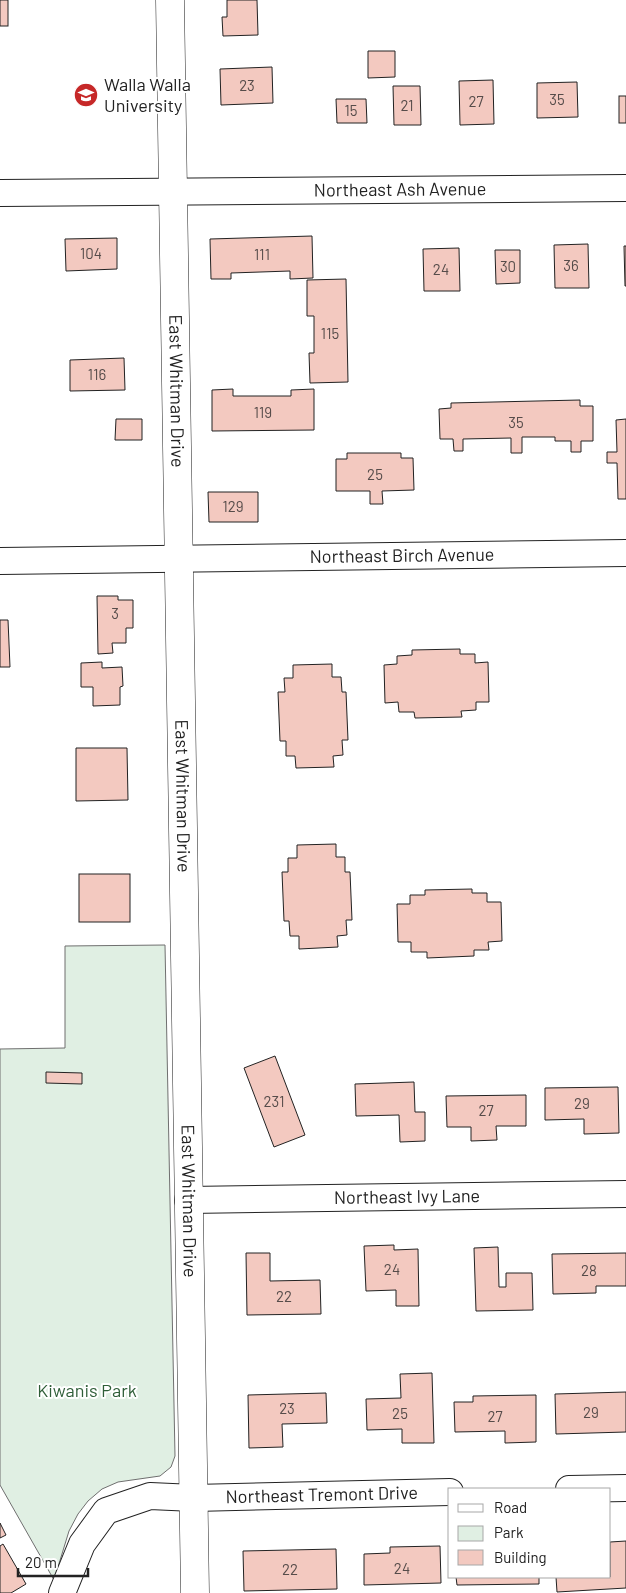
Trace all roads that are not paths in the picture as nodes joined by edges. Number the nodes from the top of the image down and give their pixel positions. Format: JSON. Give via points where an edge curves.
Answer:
{"nodes":[{"id":1,"x":170,"y":0,"type":"edge"},
{"id":2,"x":626,"y":188,"type":"edge"},
{"id":3,"x":173,"y":191,"type":"junction"},
{"id":4,"x":0,"y":193,"type":"edge"},
{"id":5,"x":626,"y":553,"type":"edge"},
{"id":6,"x":179,"y":558,"type":"junction"},
{"id":7,"x":0,"y":560,"type":"edge"},
{"id":8,"x":626,"y":1194,"type":"edge"},
{"id":9,"x":188,"y":1200,"type":"junction"},
{"id":10,"x":611,"y":1488,"type":"edge"},
{"id":11,"x":626,"y":1488,"type":"edge"},
{"id":12,"x":448,"y":1492,"type":"edge"},
{"id":13,"x":194,"y":1498,"type":"junction"},
{"id":14,"x":62,"y":1593,"type":"edge"},
{"id":15,"x":195,"y":1593,"type":"edge"}],
"edges":[{"from":1,"to":3,"type":"main road","name":"East Whitman Drive"},
{"from":2,"to":3,"type":"street","name":"Northeast Ash Avenue"},
{"from":3,"to":4,"type":"street","name":"Northeast Ash Avenue"},
{"from":3,"to":6,"type":"main road","name":"East Whitman Drive"},
{"from":5,"to":6,"type":"street","name":"Northeast Birch Avenue"},
{"from":6,"to":7,"type":"street","name":"Northeast Birch Avenue"},
{"from":6,"to":9,"type":"main road","name":"East Whitman Drive"},
{"from":8,"to":9,"type":"street","name":"Northeast Ivy Lane"},
{"from":9,"to":13,"type":"main road","name":"East Whitman Drive"},
{"from":10,"to":11,"type":"street"},
{"from":12,"to":13,"type":"street","name":"Northeast Tremont Drive"},
{"from":13,"to":14,"type":"street","name":"Northeast Tremont Drive","via":[[150,1496],[106,1511],[82,1544]]},
{"from":13,"to":15,"type":"main road","name":"East Whitman Drive"}]}
